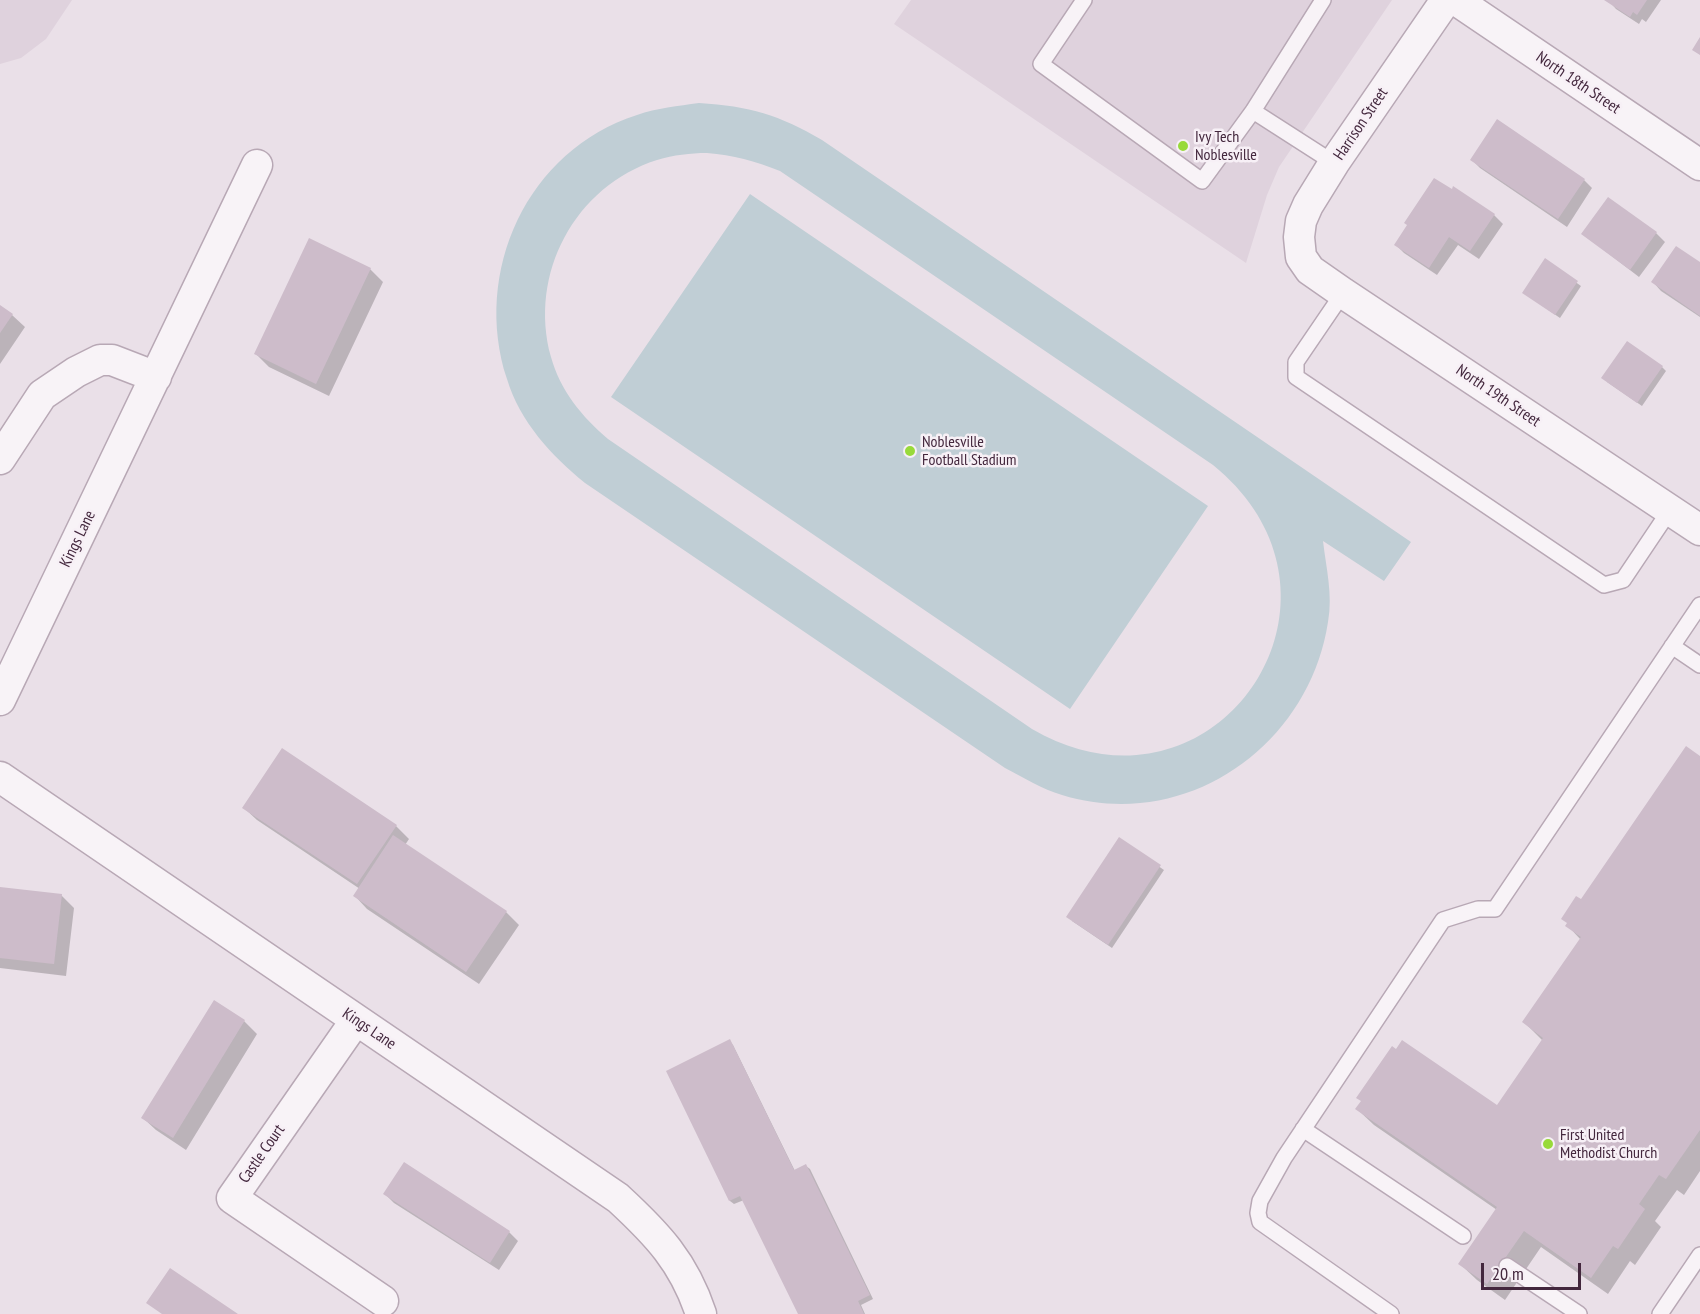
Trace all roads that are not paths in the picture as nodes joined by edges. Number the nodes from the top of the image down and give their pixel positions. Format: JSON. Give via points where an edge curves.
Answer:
{"nodes":[{"id":1,"x":1084,"y":0,"type":"edge"},
{"id":2,"x":1323,"y":0,"type":"edge"},
{"id":3,"x":1446,"y":0,"type":"edge"},
{"id":4,"x":1456,"y":0,"type":"edge"},
{"id":5,"x":1253,"y":111,"type":"junction"},
{"id":6,"x":1334,"y":163,"type":"junction"},
{"id":7,"x":257,"y":165,"type":"dead end"},
{"id":8,"x":1700,"y":165,"type":"edge"},
{"id":9,"x":1301,"y":257,"type":"joint"},
{"id":10,"x":1343,"y":293,"type":"junction"},
{"id":11,"x":156,"y":377,"type":"junction"},
{"id":12,"x":0,"y":459,"type":"edge"},
{"id":13,"x":1670,"y":510,"type":"junction"},
{"id":14,"x":1700,"y":530,"type":"edge"},
{"id":15,"x":1700,"y":604,"type":"edge"},
{"id":16,"x":1672,"y":646,"type":"junction"},
{"id":17,"x":1700,"y":665,"type":"edge"},
{"id":18,"x":0,"y":700,"type":"edge"},
{"id":19,"x":0,"y":777,"type":"edge"},
{"id":20,"x":356,"y":1020,"type":"junction"},
{"id":21,"x":1303,"y":1129,"type":"junction"},
{"id":22,"x":1463,"y":1236,"type":"dead end"},
{"id":23,"x":1700,"y":1256,"type":"edge"},
{"id":24,"x":1507,"y":1266,"type":"dead end"},
{"id":25,"x":383,"y":1301,"type":"dead end"},
{"id":26,"x":701,"y":1314,"type":"edge"},
{"id":27,"x":1391,"y":1314,"type":"edge"},
{"id":28,"x":1579,"y":1314,"type":"edge"},
{"id":29,"x":1659,"y":1314,"type":"edge"}],
"edges":[{"from":1,"to":5,"type":"lane","via":[[1041,64],[1202,181]]},
{"from":2,"to":5,"type":"lane"},
{"from":3,"to":6,"type":"street","name":"Harrison Street"},
{"from":4,"to":8,"type":"street","name":"North 18th Street"},
{"from":5,"to":6,"type":"lane"},
{"from":6,"to":9,"type":"street","name":"Harrison Street","via":[[1301,221]]},
{"from":7,"to":11,"type":"street","name":"Kings Lane"},
{"from":9,"to":10,"type":"street","name":"North 19th Street","via":[[1310,270]]},
{"from":10,"to":13,"type":"street","name":"North 19th Street"},
{"from":10,"to":13,"type":"lane","via":[[1296,362],[1296,377],[1604,585],[1623,580]]},
{"from":11,"to":12,"type":"street","via":[[112,360],[100,360],[76,372],[42,395]]},
{"from":11,"to":18,"type":"street","name":"Kings Lane"},
{"from":13,"to":14,"type":"street","name":"North 19th Street"},
{"from":15,"to":16,"type":"lane"},
{"from":16,"to":17,"type":"lane"},
{"from":16,"to":21,"type":"lane","via":[[1495,909],[1478,909],[1443,920]]},
{"from":19,"to":20,"type":"street","name":"Kings Lane"},
{"from":20,"to":25,"type":"street","name":"Castle Court","via":[[232,1198]]},
{"from":20,"to":26,"type":"street","name":"Kings Lane","via":[[618,1198],[674,1256]]},
{"from":21,"to":22,"type":"lane"},
{"from":21,"to":27,"type":"lane","via":[[1260,1201],[1258,1219]]},
{"from":23,"to":29,"type":"lane"},
{"from":24,"to":28,"type":"lane"}]}
